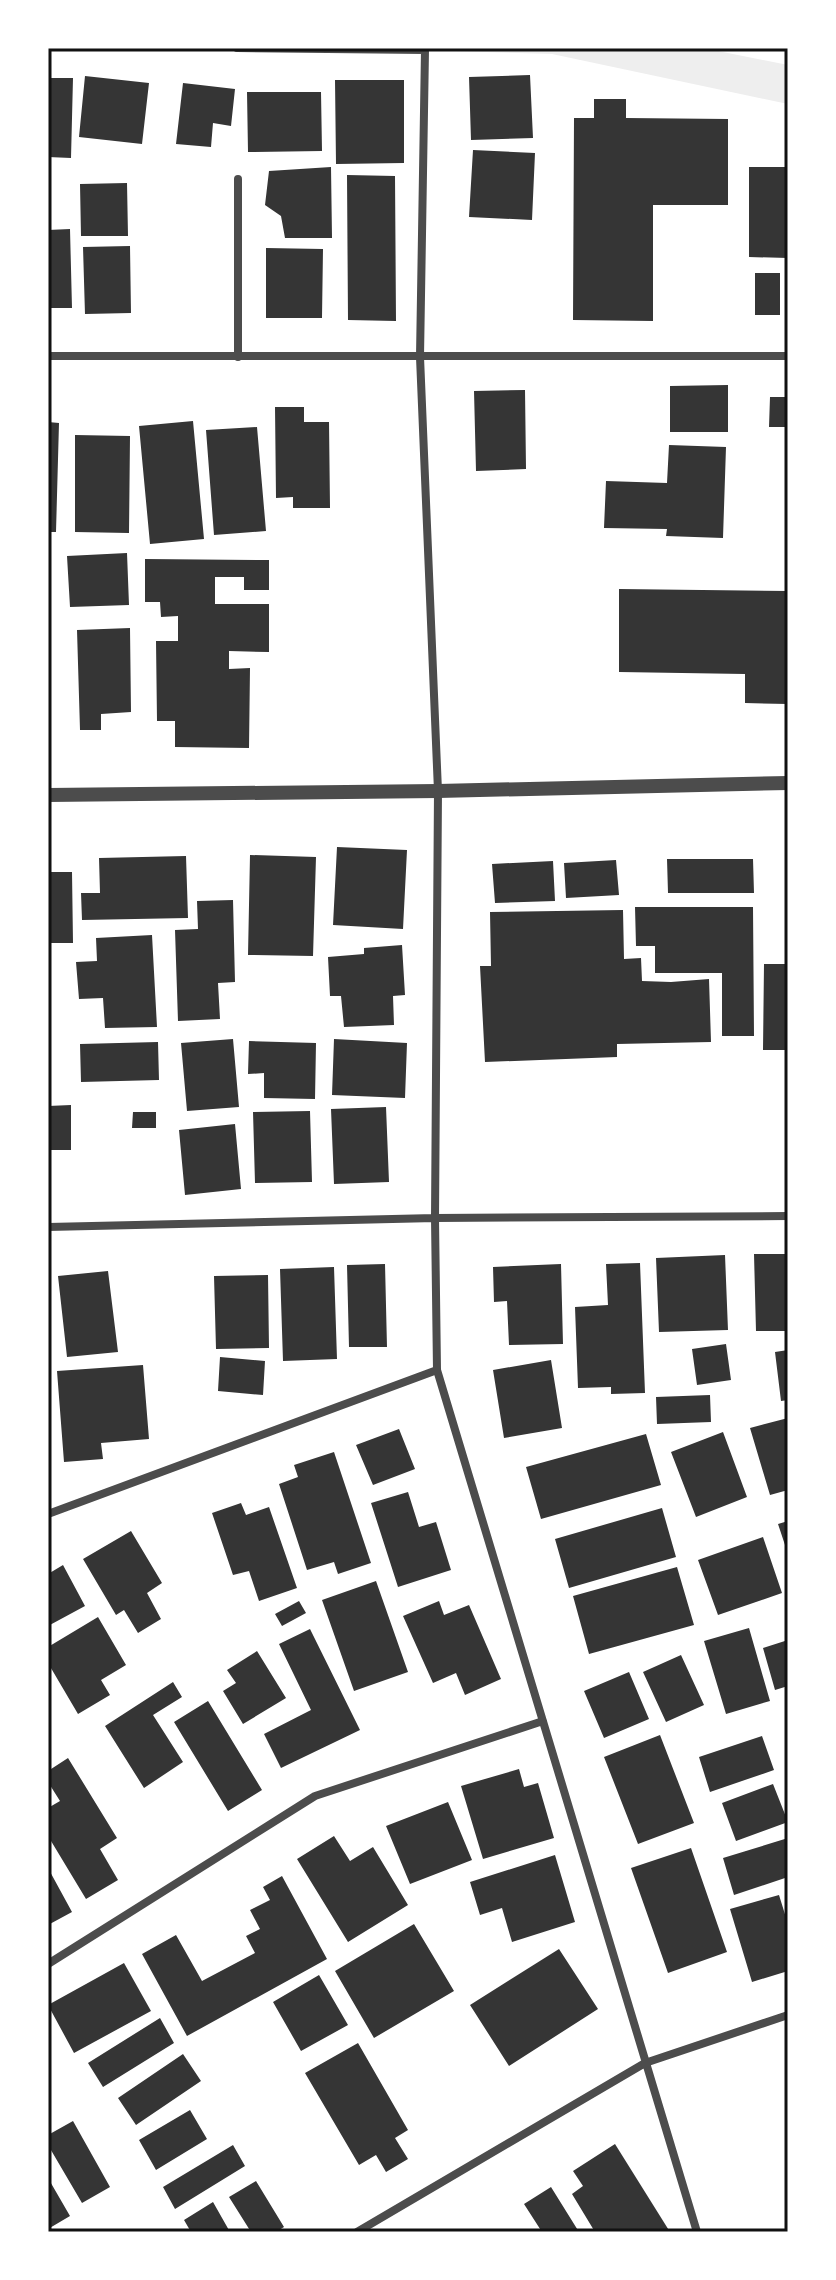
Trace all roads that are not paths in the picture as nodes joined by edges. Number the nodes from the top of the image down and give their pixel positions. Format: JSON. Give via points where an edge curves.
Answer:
{"nodes":[{"id":1,"x":237,"y":48,"type":"edge"},
{"id":2,"x":238,"y":179,"type":"dead end"},
{"id":3,"x":48,"y":356,"type":"edge"},
{"id":4,"x":788,"y":356,"type":"edge"},
{"id":5,"x":238,"y":357,"type":"junction"},
{"id":6,"x":420,"y":357,"type":"junction"},
{"id":7,"x":788,"y":783,"type":"edge"},
{"id":8,"x":438,"y":791,"type":"junction"},
{"id":9,"x":48,"y":795,"type":"edge"},
{"id":10,"x":788,"y":1216,"type":"edge"},
{"id":11,"x":435,"y":1218,"type":"junction"},
{"id":12,"x":48,"y":1227,"type":"edge"},
{"id":13,"x":437,"y":1370,"type":"junction"},
{"id":14,"x":48,"y":1514,"type":"edge"},
{"id":15,"x":543,"y":1721,"type":"junction"},
{"id":16,"x":48,"y":1964,"type":"edge"},
{"id":17,"x":788,"y":2015,"type":"edge"},
{"id":18,"x":645,"y":2063,"type":"junction"},
{"id":19,"x":357,"y":2232,"type":"edge"},
{"id":20,"x":697,"y":2232,"type":"edge"}],
"edges":[{"from":1,"to":6,"type":"street","via":[[425,50]]},
{"from":2,"to":5,"type":"street"},
{"from":3,"to":5,"type":"street"},
{"from":4,"to":6,"type":"street"},
{"from":5,"to":6,"type":"street"},
{"from":6,"to":8,"type":"street"},
{"from":7,"to":8,"type":"street"},
{"from":8,"to":9,"type":"street"},
{"from":8,"to":11,"type":"street"},
{"from":10,"to":11,"type":"street"},
{"from":11,"to":12,"type":"street"},
{"from":11,"to":13,"type":"street"},
{"from":13,"to":14,"type":"street"},
{"from":13,"to":15,"type":"street"},
{"from":15,"to":16,"type":"street","via":[[315,1796]]},
{"from":15,"to":18,"type":"street"},
{"from":17,"to":18,"type":"street"},
{"from":18,"to":19,"type":"street"},
{"from":18,"to":20,"type":"street"}]}
